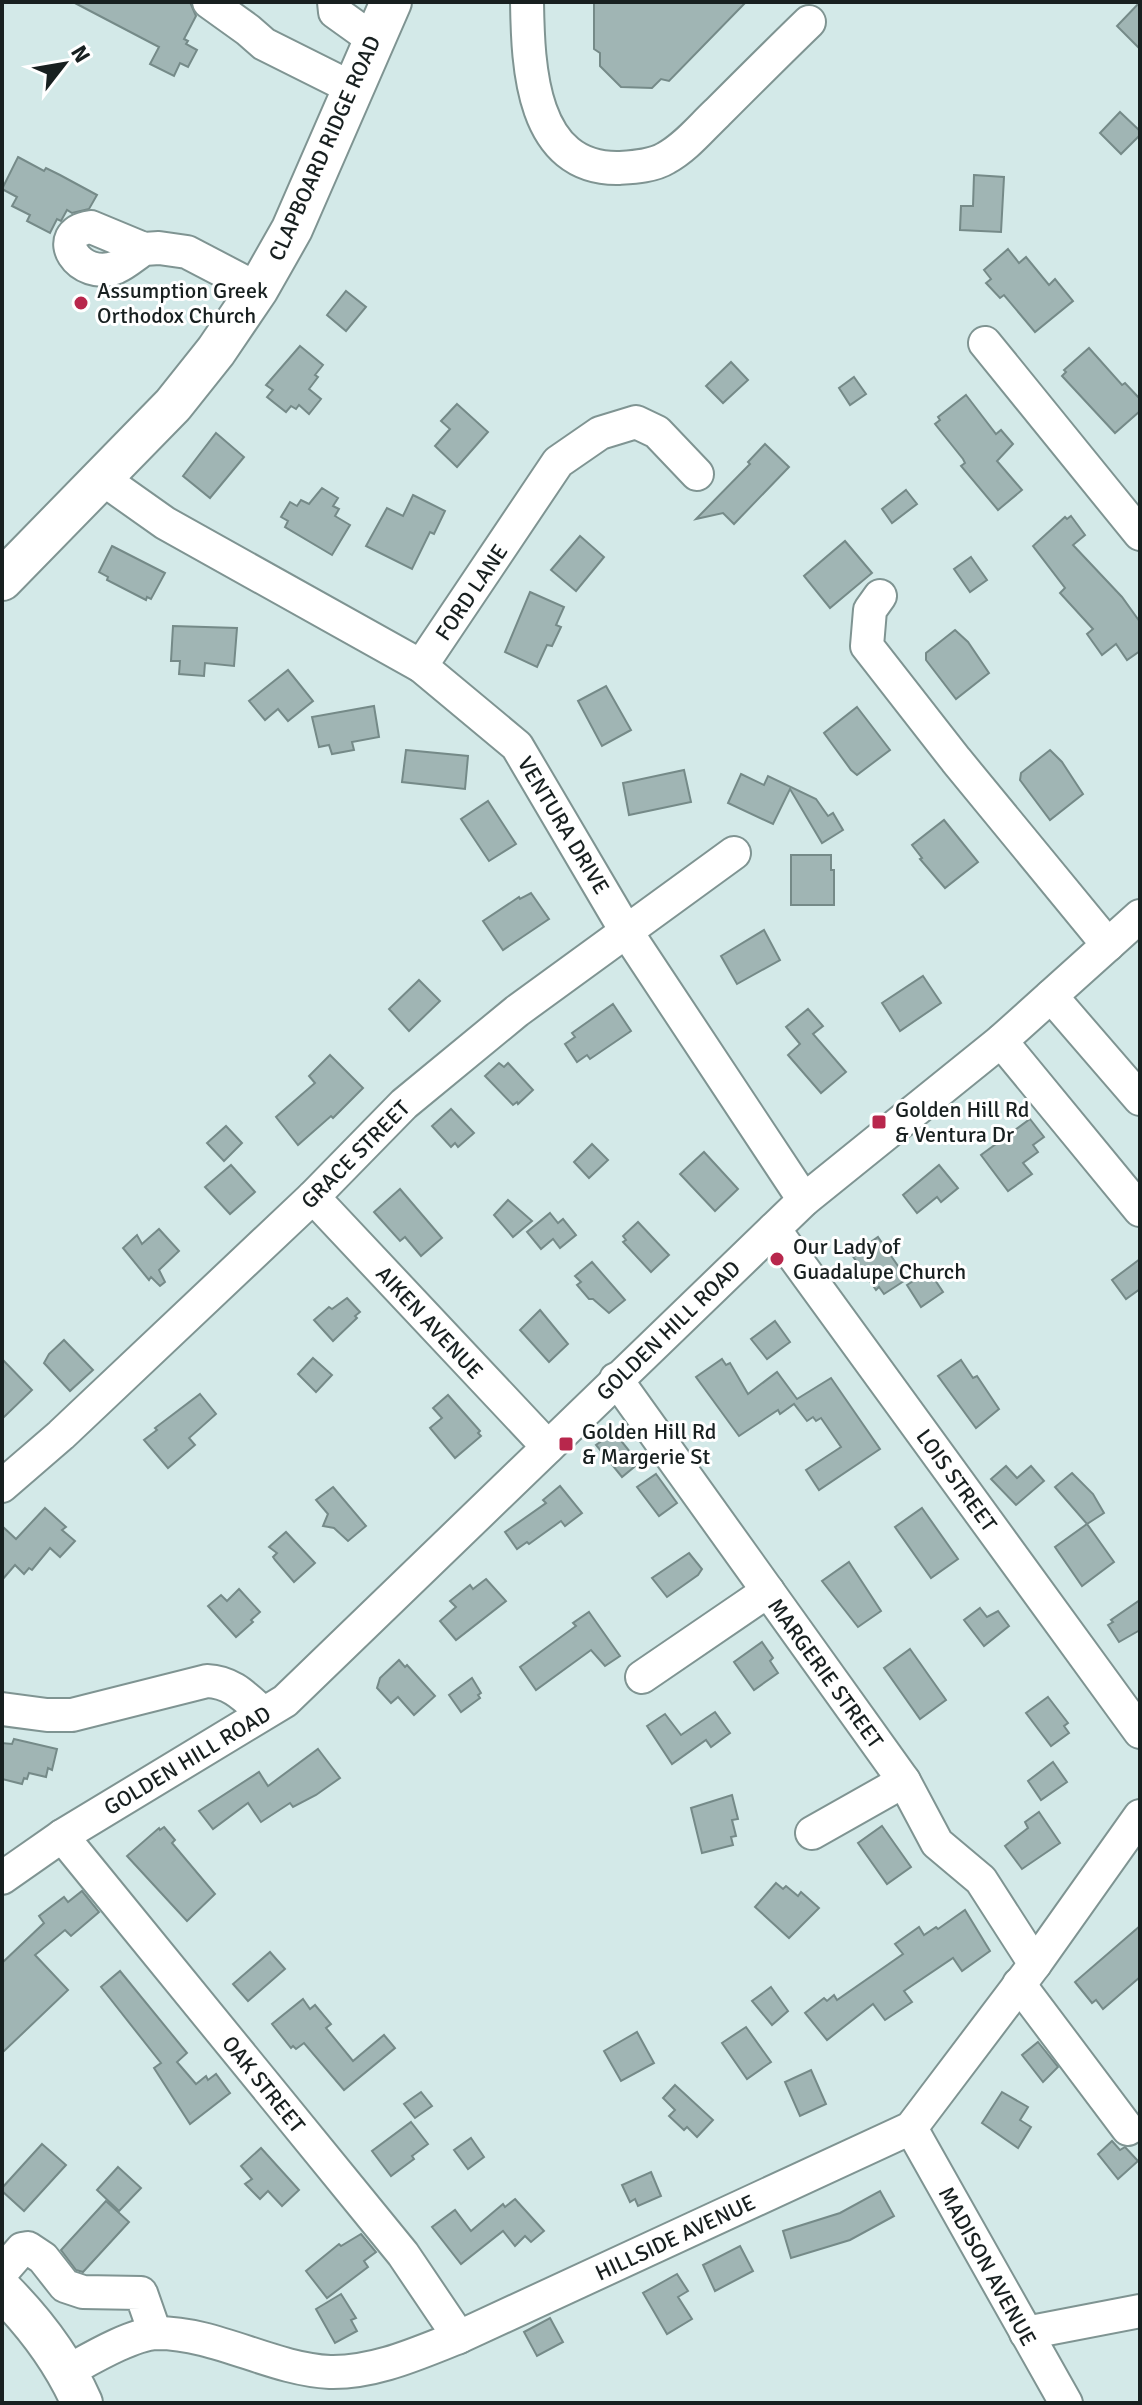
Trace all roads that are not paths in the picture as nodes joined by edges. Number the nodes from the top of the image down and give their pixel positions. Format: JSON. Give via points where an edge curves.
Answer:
{"nodes":[{"id":1,"x":209,"y":2,"type":"edge"},
{"id":2,"x":334,"y":2,"type":"edge"},
{"id":3,"x":391,"y":2,"type":"edge"},
{"id":4,"x":527,"y":2,"type":"edge"},
{"id":5,"x":809,"y":22,"type":"dead end"},
{"id":6,"x":374,"y":40,"type":"junction"},
{"id":7,"x":352,"y":88,"type":"junction"},
{"id":8,"x":144,"y":249,"type":"dead end"},
{"id":9,"x":258,"y":289,"type":"junction"},
{"id":10,"x":985,"y":343,"type":"dead end"},
{"id":11,"x":697,"y":474,"type":"dead end"},
{"id":12,"x":100,"y":477,"type":"junction"},
{"id":13,"x":1140,"y":534,"type":"edge"},
{"id":14,"x":2,"y":580,"type":"edge"},
{"id":15,"x":880,"y":596,"type":"dead end"},
{"id":16,"x":421,"y":666,"type":"junction"},
{"id":17,"x":734,"y":853,"type":"dead end"},
{"id":18,"x":1140,"y":916,"type":"edge"},
{"id":19,"x":626,"y":931,"type":"junction"},
{"id":20,"x":1108,"y":945,"type":"junction"},
{"id":21,"x":1051,"y":996,"type":"junction"},
{"id":22,"x":1001,"y":1041,"type":"junction"},
{"id":23,"x":1140,"y":1099,"type":"edge"},
{"id":24,"x":313,"y":1197,"type":"junction"},
{"id":25,"x":804,"y":1200,"type":"junction"},
{"id":26,"x":1140,"y":1210,"type":"edge"},
{"id":27,"x":774,"y":1229,"type":"junction"},
{"id":28,"x":616,"y":1379,"type":"junction"},
{"id":29,"x":548,"y":1447,"type":"junction"},
{"id":30,"x":2,"y":1486,"type":"edge"},
{"id":31,"x":768,"y":1591,"type":"junction"},
{"id":32,"x":642,"y":1677,"type":"dead end"},
{"id":33,"x":2,"y":1709,"type":"edge"},
{"id":34,"x":263,"y":1713,"type":"junction"},
{"id":35,"x":1140,"y":1732,"type":"edge"},
{"id":36,"x":904,"y":1781,"type":"junction"},
{"id":37,"x":1140,"y":1816,"type":"edge"},
{"id":38,"x":812,"y":1833,"type":"dead end"},
{"id":39,"x":62,"y":1836,"type":"junction"},
{"id":40,"x":2,"y":1878,"type":"edge"},
{"id":41,"x":1027,"y":1974,"type":"junction"},
{"id":42,"x":911,"y":2128,"type":"junction"},
{"id":43,"x":1128,"y":2129,"type":"dead end"},
{"id":44,"x":2,"y":2272,"type":"edge"},
{"id":45,"x":65,"y":2286,"type":"junction"},
{"id":46,"x":2,"y":2290,"type":"edge"},
{"id":47,"x":1140,"y":2311,"type":"edge"},
{"id":48,"x":33,"y":2324,"type":"junction"},
{"id":49,"x":155,"y":2333,"type":"junction"},
{"id":50,"x":1026,"y":2333,"type":"junction"},
{"id":51,"x":459,"y":2337,"type":"junction"},
{"id":52,"x":75,"y":2387,"type":"edge"},
{"id":53,"x":1066,"y":2403,"type":"edge"}],
"edges":[{"from":1,"to":7,"type":"street","via":[[264,44]]},
{"from":2,"to":6,"type":"street","via":[[335,12]]},
{"from":3,"to":6,"type":"main road","name":"CLAPBOARD RIDGE ROAD"},
{"from":4,"to":5,"type":"street","via":[[530,70],[542,118],[571,156],[603,168],[665,159]]},
{"from":6,"to":7,"type":"main road","name":"CLAPBOARD RIDGE ROAD"},
{"from":7,"to":9,"type":"main road","name":"CLAPBOARD RIDGE ROAD","via":[[292,229]]},
{"from":8,"to":9,"type":"street","via":[[187,252]]},
{"from":9,"to":12,"type":"main road","name":"CLAPBOARD RIDGE ROAD","via":[[173,405]]},
{"from":10,"to":13,"type":"street"},
{"from":11,"to":16,"type":"street","name":"FORD LANE","via":[[657,432],[636,422],[600,433],[558,462]]},
{"from":12,"to":14,"type":"main road","name":"CLAPBOARD RIDGE ROAD"},
{"from":12,"to":16,"type":"street","name":"VENTURA DRIVE","via":[[165,523]]},
{"from":15,"to":20,"type":"street","via":[[870,610],[867,646]]},
{"from":16,"to":19,"type":"street","name":"VENTURA DRIVE","via":[[517,746]]},
{"from":17,"to":19,"type":"street","name":"GRACE STREET"},
{"from":18,"to":20,"type":"street","name":"GOLDEN HILL ROAD"},
{"from":19,"to":24,"type":"street","name":"GRACE STREET","via":[[404,1104]]},
{"from":19,"to":25,"type":"street","name":"VENTURA DRIVE"},
{"from":20,"to":21,"type":"street","name":"GOLDEN HILL ROAD"},
{"from":21,"to":22,"type":"street","name":"GOLDEN HILL ROAD"},
{"from":21,"to":23,"type":"street"},
{"from":22,"to":25,"type":"street","name":"GOLDEN HILL ROAD"},
{"from":22,"to":26,"type":"street"},
{"from":24,"to":29,"type":"street","name":"AIKEN AVENUE"},
{"from":24,"to":30,"type":"street","name":"GRACE STREET"},
{"from":25,"to":27,"type":"street","name":"GOLDEN HILL ROAD"},
{"from":27,"to":28,"type":"street","name":"GOLDEN HILL ROAD"},
{"from":27,"to":35,"type":"street","name":"LOIS STREET"},
{"from":28,"to":29,"type":"street","name":"GOLDEN HILL ROAD"},
{"from":28,"to":31,"type":"street","name":"MARGERIE STREET"},
{"from":29,"to":34,"type":"street","name":"GOLDEN HILL ROAD","via":[[285,1701]]},
{"from":31,"to":32,"type":"street"},
{"from":31,"to":36,"type":"street","name":"MARGERIE STREET"},
{"from":33,"to":34,"type":"street","via":[[72,1715],[223,1681]]},
{"from":34,"to":39,"type":"street","name":"GOLDEN HILL ROAD"},
{"from":36,"to":38,"type":"street"},
{"from":36,"to":41,"type":"street","name":"MARGERIE STREET","via":[[937,1843],[981,1880]]},
{"from":37,"to":41,"type":"street","name":"HILLSIDE AVENUE"},
{"from":39,"to":40,"type":"street","name":"GOLDEN HILL ROAD"},
{"from":39,"to":51,"type":"street","name":"OAK STREET","via":[[403,2254]]},
{"from":41,"to":42,"type":"street","name":"HILLSIDE AVENUE"},
{"from":41,"to":43,"type":"street","name":"MARGERIE STREET"},
{"from":42,"to":50,"type":"street","name":"MADISON AVENUE"},
{"from":42,"to":51,"type":"street","name":"HILLSIDE AVENUE"},
{"from":44,"to":45,"type":"street","via":[[28,2248]]},
{"from":45,"to":48,"type":"street"},
{"from":45,"to":49,"type":"street","via":[[83,2292],[141,2293]]},
{"from":46,"to":48,"type":"main road"},
{"from":47,"to":50,"type":"street"},
{"from":48,"to":52,"type":"main road"},
{"from":49,"to":51,"type":"street","name":"HILLSIDE AVENUE","via":[[197,2338],[330,2372],[383,2366]]},
{"from":49,"to":52,"type":"street","name":"HILLSIDE AVENUE","via":[[112,2347]]},
{"from":50,"to":53,"type":"street","name":"MADISON AVENUE"}]}
